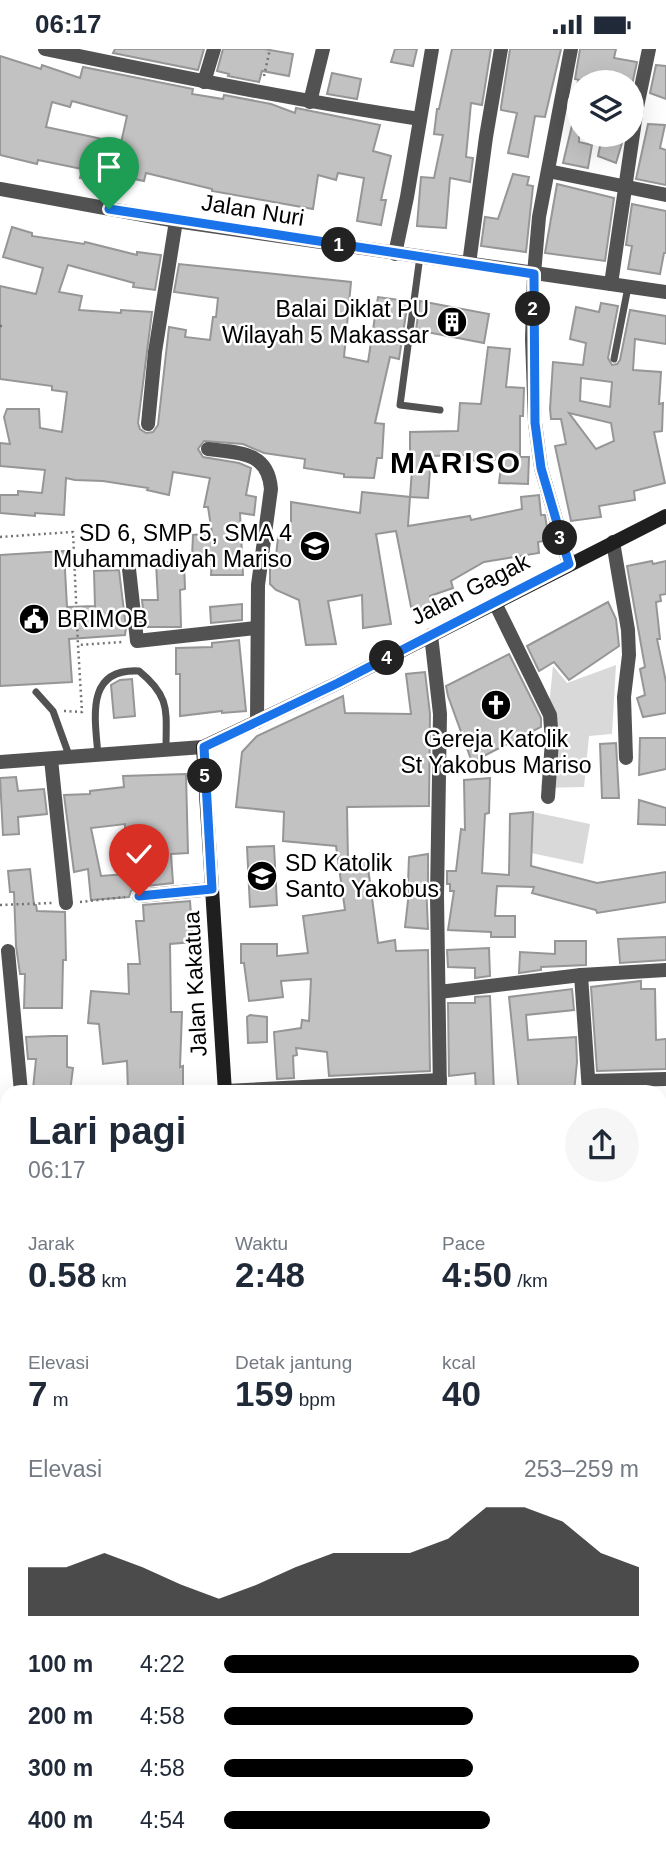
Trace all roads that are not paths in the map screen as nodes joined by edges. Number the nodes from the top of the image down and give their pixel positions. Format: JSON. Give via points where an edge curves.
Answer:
{"nodes":[{"id":1,"x":45,"y":49,"type":"edge"},
{"id":2,"x":214,"y":49,"type":"edge"},
{"id":3,"x":323,"y":49,"type":"edge"},
{"id":4,"x":432,"y":49,"type":"edge"},
{"id":5,"x":501,"y":49,"type":"edge"},
{"id":6,"x":571,"y":49,"type":"edge"},
{"id":7,"x":649,"y":49,"type":"edge"},
{"id":8,"x":102,"y":55,"type":"edge"},
{"id":9,"x":204,"y":82,"type":"junction"},
{"id":10,"x":310,"y":102,"type":"junction"},
{"id":11,"x":420,"y":119,"type":"junction"},
{"id":12,"x":548,"y":171,"type":"junction"},
{"id":13,"x":625,"y":187,"type":"junction"},
{"id":14,"x":0,"y":190,"type":"edge"},
{"id":15,"x":666,"y":195,"type":"edge"},
{"id":16,"x":176,"y":221,"type":"junction"},
{"id":17,"x":395,"y":254,"type":"junction"},
{"id":18,"x":420,"y":256,"type":"junction"},
{"id":19,"x":469,"y":264,"type":"junction"},
{"id":20,"x":534,"y":274,"type":"junction"},
{"id":21,"x":611,"y":284,"type":"junction"},
{"id":22,"x":628,"y":286,"type":"junction"},
{"id":23,"x":666,"y":292,"type":"edge"},
{"id":24,"x":614,"y":359,"type":"dead end"},
{"id":25,"x":440,"y":410,"type":"dead end"},
{"id":26,"x":148,"y":424,"type":"dead end"},
{"id":27,"x":208,"y":449,"type":"dead end"},
{"id":28,"x":666,"y":516,"type":"edge"},
{"id":29,"x":612,"y":543,"type":"junction"},
{"id":30,"x":569,"y":564,"type":"junction"},
{"id":31,"x":129,"y":569,"type":"dead end"},
{"id":32,"x":495,"y":603,"type":"junction"},
{"id":33,"x":256,"y":628,"type":"junction"},
{"id":34,"x":430,"y":635,"type":"junction"},
{"id":35,"x":36,"y":692,"type":"dead end"},
{"id":36,"x":257,"y":722,"type":"junction"},
{"id":37,"x":204,"y":747,"type":"junction"},
{"id":38,"x":166,"y":750,"type":"junction"},
{"id":39,"x":98,"y":756,"type":"junction"},
{"id":40,"x":70,"y":758,"type":"junction"},
{"id":41,"x":626,"y":758,"type":"dead end"},
{"id":42,"x":51,"y":759,"type":"junction"},
{"id":43,"x":0,"y":762,"type":"edge"},
{"id":44,"x":548,"y":797,"type":"dead end"},
{"id":45,"x":212,"y":889,"type":"junction"},
{"id":46,"x":139,"y":896,"type":"dead end"},
{"id":47,"x":66,"y":903,"type":"dead end"},
{"id":48,"x":8,"y":951,"type":"dead end"},
{"id":49,"x":666,"y":970,"type":"edge"},
{"id":50,"x":581,"y":975,"type":"junction"},
{"id":51,"x":439,"y":992,"type":"junction"},
{"id":52,"x":666,"y":1079,"type":"edge"},
{"id":53,"x":20,"y":1085,"type":"edge"},
{"id":54,"x":225,"y":1085,"type":"edge"},
{"id":55,"x":440,"y":1085,"type":"edge"},
{"id":56,"x":589,"y":1085,"type":"edge"},
{"id":57,"x":600,"y":1085,"type":"edge"}],
"edges":[{"from":1,"to":8,"type":"street"},
{"from":2,"to":9,"type":"street"},
{"from":3,"to":10,"type":"street"},
{"from":4,"to":11,"type":"street"},
{"from":5,"to":19,"type":"street"},
{"from":6,"to":12,"type":"street"},
{"from":7,"to":13,"type":"street"},
{"from":8,"to":9,"type":"street"},
{"from":9,"to":10,"type":"street"},
{"from":10,"to":11,"type":"street"},
{"from":11,"to":17,"type":"street"},
{"from":12,"to":13,"type":"street"},
{"from":12,"to":20,"type":"street"},
{"from":13,"to":15,"type":"street"},
{"from":13,"to":21,"type":"street"},
{"from":14,"to":16,"type":"street","name":"Jalan Nuri"},
{"from":16,"to":17,"type":"street","name":"Jalan Nuri"},
{"from":16,"to":26,"type":"street"},
{"from":17,"to":18,"type":"street","name":"Jalan Nuri"},
{"from":18,"to":19,"type":"street","name":"Jalan Nuri"},
{"from":18,"to":25,"type":"lane","via":[[400,405]]},
{"from":19,"to":20,"type":"street","name":"Jalan Nuri"},
{"from":20,"to":21,"type":"street","name":"Jalan Nuri"},
{"from":20,"to":30,"type":"street","via":[[535,423],[541,468]]},
{"from":21,"to":22,"type":"street","name":"Jalan Nuri"},
{"from":22,"to":23,"type":"street","name":"Jalan Nuri"},
{"from":22,"to":24,"type":"lane"},
{"from":27,"to":33,"type":"street","via":[[251,457],[267,468],[270,478]]},
{"from":28,"to":29,"type":"main road","name":"Jalan Gagak"},
{"from":29,"to":30,"type":"main road","name":"Jalan Gagak"},
{"from":29,"to":41,"type":"street","via":[[628,630]]},
{"from":30,"to":32,"type":"main road","name":"Jalan Gagak"},
{"from":31,"to":33,"type":"street","via":[[137,641]]},
{"from":32,"to":34,"type":"main road","name":"Jalan Gagak"},
{"from":32,"to":44,"type":"street","via":[[550,715]]},
{"from":33,"to":36,"type":"street"},
{"from":34,"to":36,"type":"main road","name":"Jalan Gagak"},
{"from":34,"to":51,"type":"street","via":[[440,714]]},
{"from":35,"to":40,"type":"lane","via":[[53,711]]},
{"from":36,"to":37,"type":"main road","name":"Jalan Gagak"},
{"from":37,"to":38,"type":"street"},
{"from":37,"to":45,"type":"main road","name":"Jalan Kakatua"},
{"from":38,"to":39,"type":"street"},
{"from":38,"to":39,"type":"lane","via":[[163,695],[139,671],[125,670],[102,684],[94,706]]},
{"from":39,"to":40,"type":"street"},
{"from":40,"to":42,"type":"street"},
{"from":42,"to":43,"type":"street"},
{"from":42,"to":47,"type":"street"},
{"from":45,"to":46,"type":"street"},
{"from":45,"to":54,"type":"main road","name":"Jalan Kakatua"},
{"from":48,"to":53,"type":"street"},
{"from":49,"to":50,"type":"street"},
{"from":50,"to":51,"type":"street"},
{"from":50,"to":56,"type":"street"},
{"from":51,"to":55,"type":"street"},
{"from":52,"to":57,"type":"street"}]}
